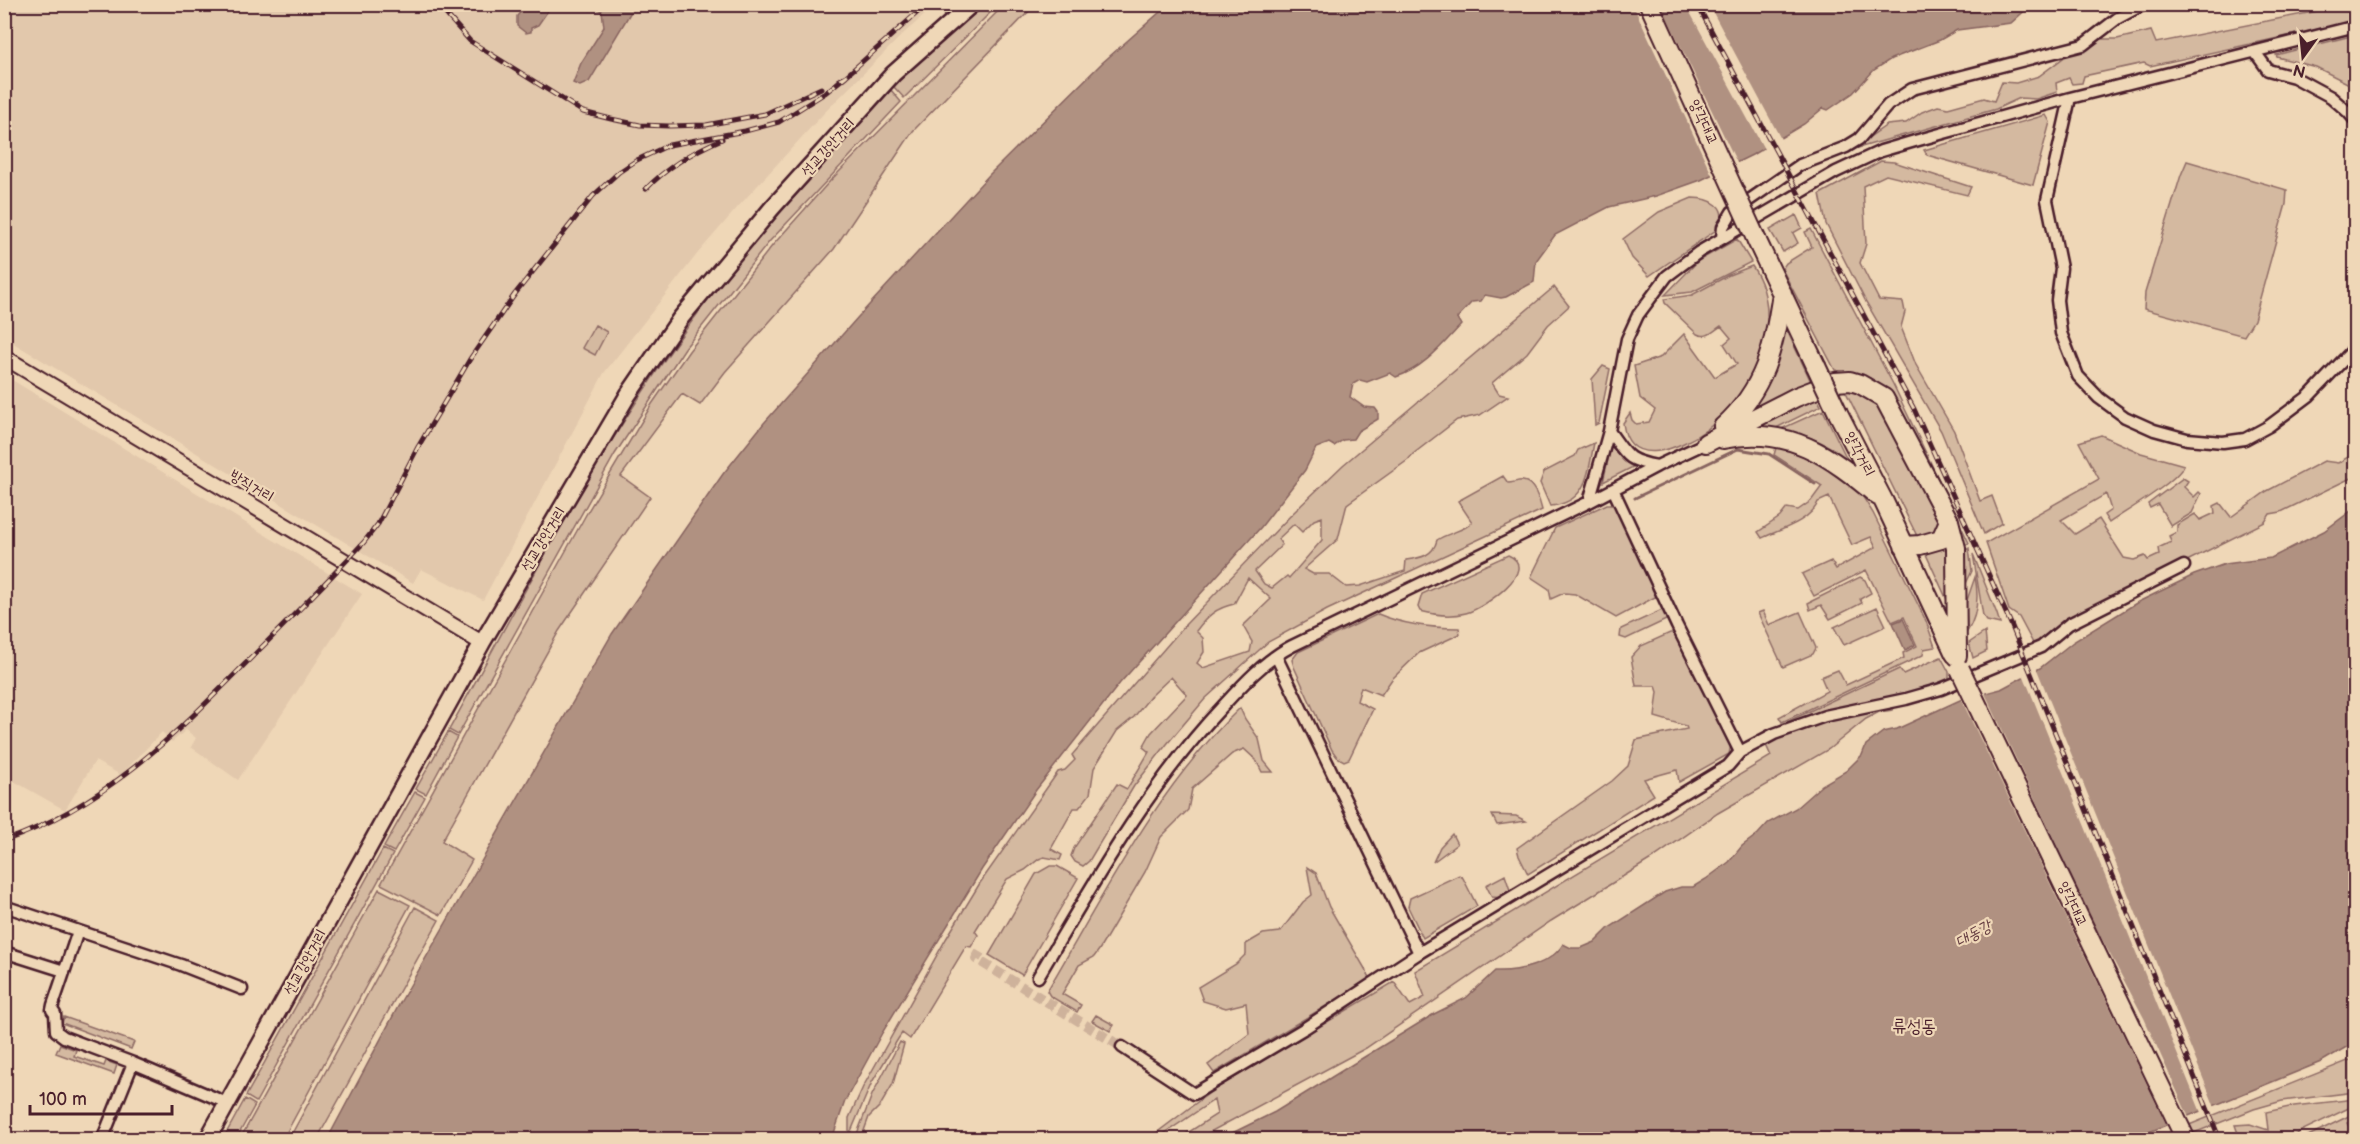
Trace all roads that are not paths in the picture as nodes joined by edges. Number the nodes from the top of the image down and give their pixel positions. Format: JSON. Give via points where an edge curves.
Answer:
{"nodes":[{"id":1,"x":972,"y":4,"type":"edge"},
{"id":2,"x":1649,"y":4,"type":"edge"},
{"id":3,"x":2144,"y":4,"type":"edge"},
{"id":4,"x":2355,"y":26,"type":"edge"},
{"id":5,"x":2255,"y":52,"type":"junction"},
{"id":6,"x":2070,"y":98,"type":"junction"},
{"id":7,"x":2355,"y":121,"type":"edge"},
{"id":8,"x":1722,"y":238,"type":"junction"},
{"id":9,"x":1757,"y":241,"type":"joint"},
{"id":10,"x":1782,"y":293,"type":"junction"},
{"id":11,"x":2355,"y":339,"type":"edge"},
{"id":12,"x":4,"y":357,"type":"edge"},
{"id":13,"x":1609,"y":431,"type":"junction"},
{"id":14,"x":1706,"y":443,"type":"junction"},
{"id":15,"x":1657,"y":466,"type":"junction"},
{"id":16,"x":1613,"y":489,"type":"junction"},
{"id":17,"x":1589,"y":502,"type":"junction"},
{"id":18,"x":1884,"y":502,"type":"junction"},
{"id":19,"x":1949,"y":521,"type":"junction"},
{"id":20,"x":1904,"y":546,"type":"junction"},
{"id":21,"x":2184,"y":566,"type":"dead end"},
{"id":22,"x":482,"y":643,"type":"junction"},
{"id":23,"x":1275,"y":656,"type":"junction"},
{"id":24,"x":1958,"y":663,"type":"junction"},
{"id":25,"x":1740,"y":752,"type":"junction"},
{"id":26,"x":4,"y":906,"type":"edge"},
{"id":27,"x":78,"y":931,"type":"junction"},
{"id":28,"x":4,"y":952,"type":"edge"},
{"id":29,"x":1419,"y":953,"type":"junction"},
{"id":30,"x":64,"y":971,"type":"junction"},
{"id":31,"x":1038,"y":977,"type":"dead end"},
{"id":32,"x":242,"y":989,"type":"dead end"},
{"id":33,"x":1122,"y":1047,"type":"tunnel mouth"},
{"id":34,"x":133,"y":1063,"type":"junction"},
{"id":35,"x":227,"y":1103,"type":"junction"},
{"id":36,"x":102,"y":1140,"type":"edge"},
{"id":37,"x":207,"y":1140,"type":"edge"},
{"id":38,"x":2186,"y":1140,"type":"edge"}],
"edges":[{"from":1,"to":22,"type":"main road","name":"선교강안거리","via":[[893,74],[772,208],[680,319],[628,395]]},
{"from":2,"to":9,"type":"main road","name":"양각대교","bridge":true},
{"from":3,"to":8,"type":"street","via":[[2083,45],[1912,89],[1888,105],[1859,139],[1800,165],[1732,212],[1723,227]]},
{"from":4,"to":5,"type":"street"},
{"from":5,"to":6,"type":"street"},
{"from":5,"to":7,"type":"street","via":[[2268,70],[2294,77],[2331,97]]},
{"from":6,"to":8,"type":"street","via":[[1881,151],[1836,172]]},
{"from":6,"to":11,"type":"street","via":[[2047,200],[2061,268],[2061,333],[2078,376],[2099,398],[2125,417],[2154,430],[2187,439],[2245,439],[2309,396],[2352,351]]},
{"from":8,"to":13,"type":"street","via":[[1667,276],[1638,315],[1627,339]]},
{"from":9,"to":10,"type":"main road","name":"양각거리"},
{"from":10,"to":14,"type":"main road","via":[[1760,382],[1739,413]]},
{"from":10,"to":18,"type":"main road","name":"양각거리","bridge":true},
{"from":12,"to":22,"type":"street","name":"방직거리"},
{"from":13,"to":15,"type":"street","via":[[1631,460]]},
{"from":13,"to":17,"type":"street"},
{"from":14,"to":15,"type":"street"},
{"from":14,"to":18,"type":"main road","via":[[1758,435],[1802,444],[1836,463]]},
{"from":14,"to":19,"type":"main road","via":[[1820,387],[1835,382],[1860,384],[1884,398]]},
{"from":15,"to":16,"type":"street"},
{"from":16,"to":17,"type":"street"},
{"from":16,"to":25,"type":"street"},
{"from":17,"to":23,"type":"street"},
{"from":18,"to":20,"type":"main road","name":"양각거리"},
{"from":19,"to":20,"type":"main road","via":[[1941,539]]},
{"from":19,"to":24,"type":"main road","via":[[1956,548]]},
{"from":20,"to":24,"type":"main road","name":"양각거리"},
{"from":21,"to":25,"type":"street","via":[[2069,624],[2041,647],[1941,689],[1825,716]]},
{"from":22,"to":35,"type":"main road","name":"선교강안거리"},
{"from":23,"to":29,"type":"street"},
{"from":23,"to":31,"type":"street","via":[[1217,712],[1155,787]]},
{"from":24,"to":38,"type":"main road","name":"양각대교","bridge":true},
{"from":25,"to":29,"type":"street","via":[[1728,766]]},
{"from":26,"to":27,"type":"street"},
{"from":27,"to":30,"type":"street"},
{"from":27,"to":32,"type":"street"},
{"from":28,"to":30,"type":"street"},
{"from":29,"to":33,"type":"street","via":[[1305,1028],[1194,1094]]},
{"from":30,"to":34,"type":"street","via":[[52,1010],[56,1031]]},
{"from":34,"to":35,"type":"street"},
{"from":34,"to":36,"type":"street"},
{"from":35,"to":37,"type":"main road","name":"선교강안거리"}]}
